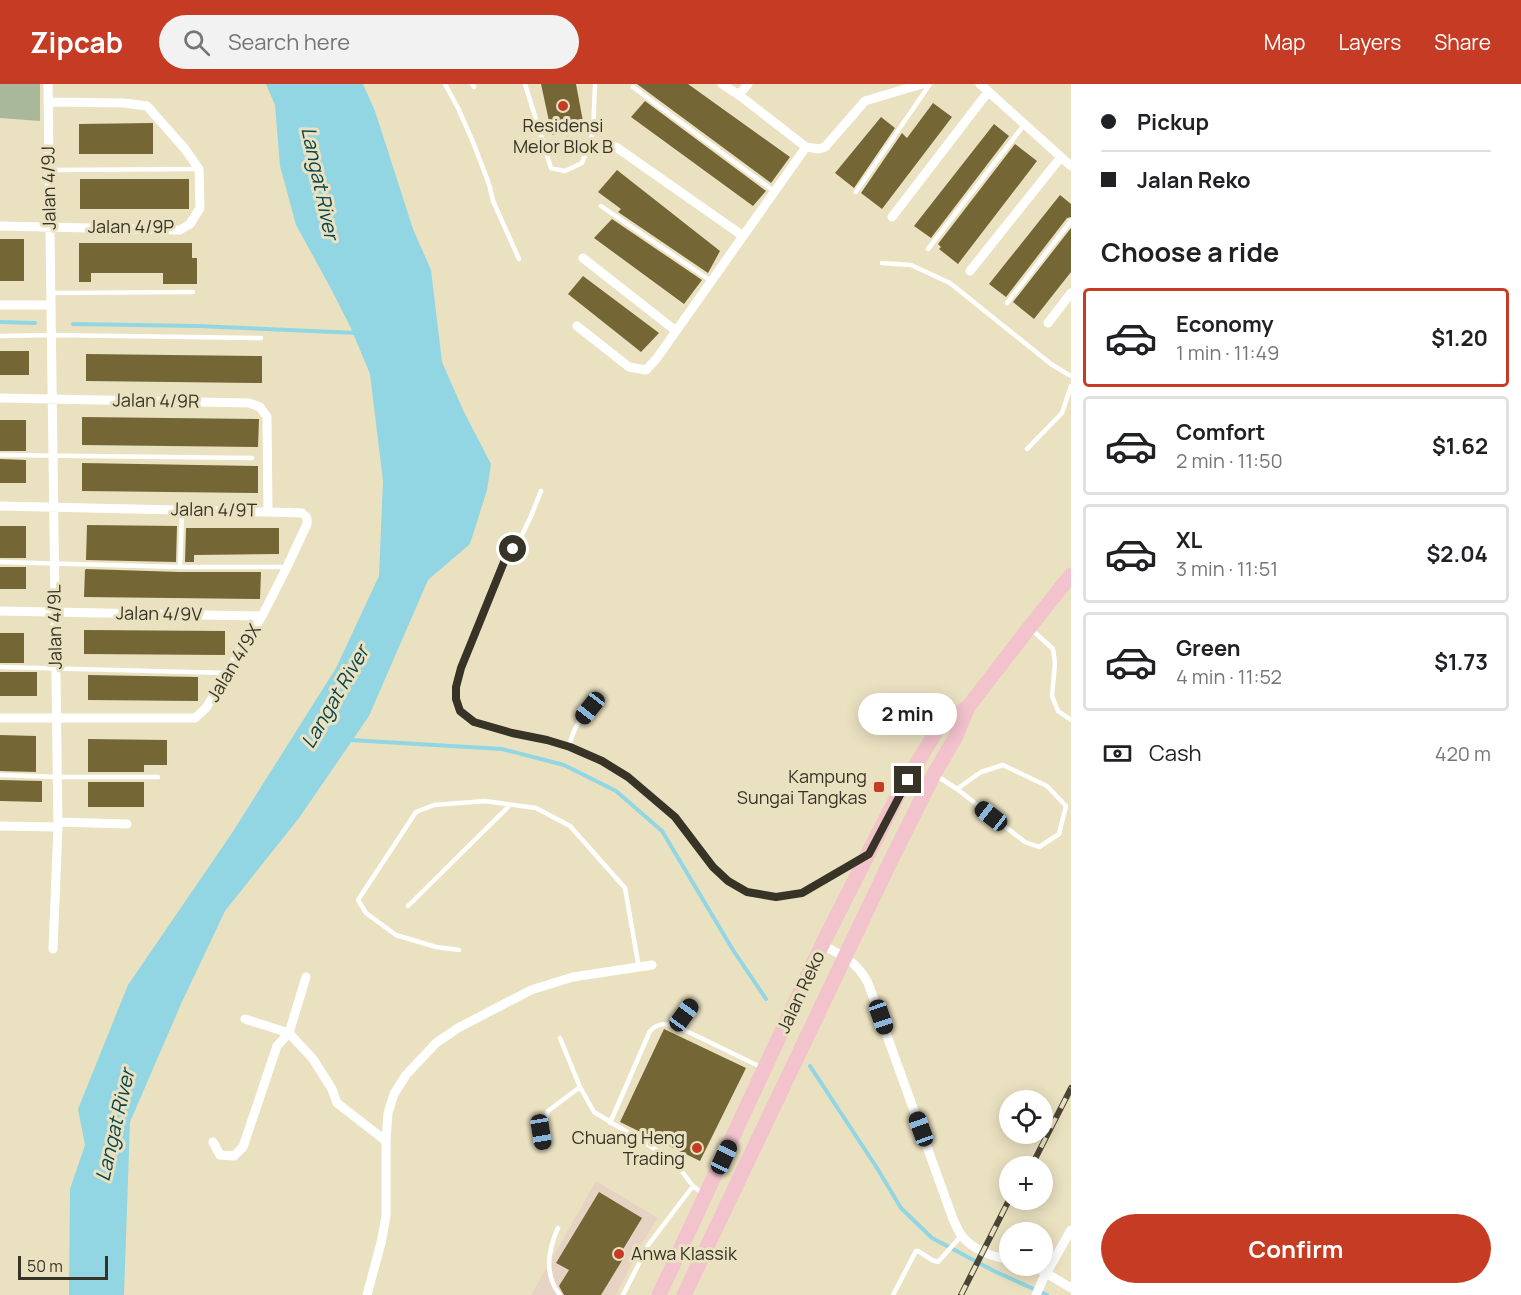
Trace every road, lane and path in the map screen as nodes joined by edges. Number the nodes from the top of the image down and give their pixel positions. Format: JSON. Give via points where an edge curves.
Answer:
{"nodes":[{"id":1,"x":48,"y":84,"type":"edge"},
{"id":2,"x":445,"y":84,"type":"edge"},
{"id":3,"x":525,"y":84,"type":"edge"},
{"id":4,"x":595,"y":84,"type":"edge"},
{"id":5,"x":722,"y":84,"type":"edge"},
{"id":6,"x":748,"y":84,"type":"edge"},
{"id":7,"x":922,"y":84,"type":"edge"},
{"id":8,"x":930,"y":84,"type":"edge"},
{"id":9,"x":980,"y":84,"type":"edge"},
{"id":10,"x":633,"y":87,"type":"dead end"},
{"id":11,"x":988,"y":92,"type":"junction"},
{"id":12,"x":739,"y":95,"type":"junction"},
{"id":13,"x":48,"y":102,"type":"junction"},
{"id":14,"x":1024,"y":124,"type":"junction"},
{"id":15,"x":616,"y":147,"type":"dead end"},
{"id":16,"x":806,"y":147,"type":"junction"},
{"id":17,"x":1061,"y":157,"type":"junction"},
{"id":18,"x":1071,"y":166,"type":"edge"},
{"id":19,"x":199,"y":169,"type":"junction"},
{"id":20,"x":49,"y":170,"type":"junction"},
{"id":21,"x":775,"y":192,"type":"junction"},
{"id":22,"x":856,"y":192,"type":"dead end"},
{"id":23,"x":601,"y":206,"type":"dead end"},
{"id":24,"x":892,"y":217,"type":"dead end"},
{"id":25,"x":1071,"y":221,"type":"edge"},
{"id":26,"x":0,"y":226,"type":"edge"},
{"id":27,"x":50,"y":226,"type":"junction"},
{"id":28,"x":743,"y":236,"type":"junction"},
{"id":29,"x":928,"y":249,"type":"dead end"},
{"id":30,"x":583,"y":258,"type":"dead end"},
{"id":31,"x":519,"y":259,"type":"dead end"},
{"id":32,"x":882,"y":263,"type":"dead end"},
{"id":33,"x":970,"y":271,"type":"dead end"},
{"id":34,"x":711,"y":281,"type":"junction"},
{"id":35,"x":193,"y":292,"type":"dead end"},
{"id":36,"x":51,"y":293,"type":"junction"},
{"id":37,"x":1071,"y":293,"type":"edge"},
{"id":38,"x":1007,"y":303,"type":"dead end"},
{"id":39,"x":0,"y":305,"type":"edge"},
{"id":40,"x":51,"y":305,"type":"junction"},
{"id":41,"x":1048,"y":323,"type":"dead end"},
{"id":42,"x":577,"y":326,"type":"dead end"},
{"id":43,"x":676,"y":331,"type":"junction"},
{"id":44,"x":51,"y":335,"type":"junction"},
{"id":45,"x":0,"y":336,"type":"edge"},
{"id":46,"x":261,"y":338,"type":"dead end"},
{"id":47,"x":1071,"y":376,"type":"edge"},
{"id":48,"x":1071,"y":386,"type":"edge"},
{"id":49,"x":0,"y":398,"type":"edge"},
{"id":50,"x":52,"y":398,"type":"junction"},
{"id":51,"x":260,"y":407,"type":"joint"},
{"id":52,"x":1027,"y":449,"type":"dead end"},
{"id":53,"x":0,"y":455,"type":"edge"},
{"id":54,"x":53,"y":455,"type":"junction"},
{"id":55,"x":252,"y":458,"type":"dead end"},
{"id":56,"x":541,"y":491,"type":"dead end"},
{"id":57,"x":0,"y":506,"type":"edge"},
{"id":58,"x":54,"y":507,"type":"junction"},
{"id":59,"x":182,"y":510,"type":"junction"},
{"id":60,"x":268,"y":512,"type":"junction"},
{"id":61,"x":0,"y":562,"type":"edge"},
{"id":62,"x":54,"y":563,"type":"junction"},
{"id":63,"x":180,"y":567,"type":"junction"},
{"id":64,"x":287,"y":567,"type":"junction"},
{"id":65,"x":1071,"y":575,"type":"edge"},
{"id":66,"x":0,"y":611,"type":"edge"},
{"id":67,"x":55,"y":612,"type":"junction"},
{"id":68,"x":262,"y":616,"type":"junction"},
{"id":69,"x":1029,"y":628,"type":"junction"},
{"id":70,"x":0,"y":667,"type":"edge"},
{"id":71,"x":56,"y":669,"type":"junction"},
{"id":72,"x":228,"y":673,"type":"junction"},
{"id":73,"x":596,"y":703,"type":"dead end"},
{"id":74,"x":968,"y":707,"type":"junction"},
{"id":75,"x":0,"y":718,"type":"edge"},
{"id":76,"x":57,"y":718,"type":"junction"},
{"id":77,"x":1071,"y":720,"type":"edge"},
{"id":78,"x":570,"y":747,"type":"junction"},
{"id":79,"x":934,"y":774,"type":"junction"},
{"id":80,"x":0,"y":775,"type":"edge"},
{"id":81,"x":58,"y":777,"type":"junction"},
{"id":82,"x":158,"y":777,"type":"dead end"},
{"id":83,"x":957,"y":789,"type":"junction"},
{"id":84,"x":510,"y":805,"type":"junction"},
{"id":85,"x":58,"y":824,"type":"junction"},
{"id":86,"x":127,"y":824,"type":"dead end"},
{"id":87,"x":0,"y":826,"type":"edge"},
{"id":88,"x":869,"y":854,"type":"junction"},
{"id":89,"x":408,"y":906,"type":"dead end"},
{"id":90,"x":822,"y":945,"type":"junction"},
{"id":91,"x":53,"y":949,"type":"dead end"},
{"id":92,"x":459,"y":950,"type":"dead end"},
{"id":93,"x":845,"y":956,"type":"junction"},
{"id":94,"x":652,"y":965,"type":"dead end"},
{"id":95,"x":639,"y":968,"type":"junction"},
{"id":96,"x":306,"y":977,"type":"dead end"},
{"id":97,"x":692,"y":1004,"type":"dead end"},
{"id":98,"x":245,"y":1019,"type":"dead end"},
{"id":99,"x":676,"y":1026,"type":"junction"},
{"id":100,"x":289,"y":1033,"type":"junction"},
{"id":101,"x":560,"y":1038,"type":"dead end"},
{"id":102,"x":765,"y":1069,"type":"junction"},
{"id":103,"x":580,"y":1087,"type":"junction"},
{"id":104,"x":610,"y":1123,"type":"junction"},
{"id":105,"x":386,"y":1141,"type":"junction"},
{"id":106,"x":213,"y":1142,"type":"dead end"},
{"id":107,"x":543,"y":1148,"type":"dead end"},
{"id":108,"x":699,"y":1191,"type":"junction"},
{"id":109,"x":558,"y":1228,"type":"dead end"},
{"id":110,"x":1071,"y":1230,"type":"edge"},
{"id":111,"x":958,"y":1239,"type":"junction"},
{"id":112,"x":999,"y":1258,"type":"edge"},
{"id":113,"x":1045,"y":1277,"type":"junction"},
{"id":114,"x":1071,"y":1288,"type":"edge"},
{"id":115,"x":368,"y":1295,"type":"edge"},
{"id":116,"x":560,"y":1295,"type":"edge"},
{"id":117,"x":623,"y":1295,"type":"edge"},
{"id":118,"x":659,"y":1295,"type":"edge"},
{"id":119,"x":684,"y":1295,"type":"edge"},
{"id":120,"x":893,"y":1295,"type":"edge"},
{"id":121,"x":1036,"y":1295,"type":"edge"}],
"edges":[{"from":1,"to":13,"type":"street","name":"Jalan 4/9J"},
{"from":2,"to":31,"type":"lane","via":[[473,142]]},
{"from":3,"to":4,"type":"lane","via":[[551,168],[565,171],[582,164],[587,151],[593,133]]},
{"from":5,"to":12,"type":"street"},
{"from":6,"to":12,"type":"street"},
{"from":7,"to":16,"type":"street","via":[[865,100],[825,147]]},
{"from":8,"to":22,"type":"lane"},
{"from":9,"to":11,"type":"street"},
{"from":10,"to":21,"type":"lane"},
{"from":11,"to":14,"type":"street"},
{"from":11,"to":24,"type":"street"},
{"from":12,"to":16,"type":"street"},
{"from":13,"to":19,"type":"street","via":[[124,102],[147,106]]},
{"from":13,"to":20,"type":"street","name":"Jalan 4/9J"},
{"from":14,"to":17,"type":"street"},
{"from":14,"to":29,"type":"lane"},
{"from":15,"to":28,"type":"street"},
{"from":16,"to":21,"type":"street"},
{"from":17,"to":18,"type":"street"},
{"from":17,"to":33,"type":"street"},
{"from":19,"to":20,"type":"lane"},
{"from":19,"to":27,"type":"street","name":"Jalan 4/9P","via":[[200,208],[190,224],[180,230]]},
{"from":20,"to":27,"type":"street","name":"Jalan 4/9J"},
{"from":21,"to":28,"type":"street"},
{"from":23,"to":34,"type":"lane"},
{"from":25,"to":38,"type":"lane"},
{"from":26,"to":27,"type":"street","name":"Jalan 4/9P"},
{"from":27,"to":36,"type":"street","name":"Jalan 4/9J"},
{"from":28,"to":34,"type":"street"},
{"from":30,"to":43,"type":"street"},
{"from":32,"to":47,"type":"lane","via":[[911,265],[950,283]]},
{"from":34,"to":43,"type":"street"},
{"from":35,"to":36,"type":"lane"},
{"from":36,"to":40,"type":"street","name":"Jalan 4/9L"},
{"from":37,"to":41,"type":"street"},
{"from":39,"to":40,"type":"street"},
{"from":40,"to":44,"type":"street","name":"Jalan 4/9L"},
{"from":42,"to":43,"type":"street","via":[[629,367],[646,370]]},
{"from":44,"to":45,"type":"lane"},
{"from":44,"to":46,"type":"lane"},
{"from":44,"to":50,"type":"street","name":"Jalan 4/9L"},
{"from":48,"to":52,"type":"lane","via":[[1062,413]]},
{"from":49,"to":50,"type":"street","name":"Jalan 4/9R"},
{"from":50,"to":51,"type":"street","name":"Jalan 4/9R","via":[[249,403]]},
{"from":50,"to":54,"type":"street","name":"Jalan 4/9L"},
{"from":51,"to":60,"type":"street","name":"Jalan 4/9T","via":[[267,417]]},
{"from":53,"to":54,"type":"lane"},
{"from":54,"to":55,"type":"lane"},
{"from":54,"to":58,"type":"street","name":"Jalan 4/9L"},
{"from":56,"to":78,"type":"lane","via":[[522,535],[504,562],[461,668],[456,699],[460,711],[474,722]]},
{"from":57,"to":58,"type":"street","name":"Jalan 4/9T"},
{"from":58,"to":59,"type":"street","name":"Jalan 4/9T"},
{"from":58,"to":62,"type":"street","name":"Jalan 4/9L"},
{"from":59,"to":60,"type":"street","name":"Jalan 4/9T"},
{"from":59,"to":63,"type":"lane"},
{"from":60,"to":64,"type":"street","name":"Jalan 4/9X","via":[[302,513],[308,519]]},
{"from":61,"to":62,"type":"lane"},
{"from":62,"to":63,"type":"lane"},
{"from":62,"to":67,"type":"street","name":"Jalan 4/9L"},
{"from":63,"to":64,"type":"lane"},
{"from":64,"to":68,"type":"street","name":"Jalan 4/9X"},
{"from":65,"to":69,"type":"main road","name":"Jalan Reko"},
{"from":66,"to":67,"type":"street","name":"Jalan 4/9V"},
{"from":67,"to":68,"type":"street","name":"Jalan 4/9V"},
{"from":67,"to":71,"type":"street","name":"Jalan 4/9L"},
{"from":68,"to":72,"type":"street","name":"Jalan 4/9X"},
{"from":69,"to":74,"type":"main road","name":"Jalan Reko"},
{"from":69,"to":77,"type":"lane","via":[[1053,649],[1052,696],[1058,711]]},
{"from":70,"to":71,"type":"lane"},
{"from":71,"to":72,"type":"lane"},
{"from":71,"to":76,"type":"street","name":"Jalan 4/9L"},
{"from":72,"to":76,"type":"street","name":"Jalan 4/9X","via":[[195,718]]},
{"from":73,"to":78,"type":"lane","via":[[579,721]]},
{"from":74,"to":79,"type":"main road","name":"Jalan Reko"},
{"from":74,"to":88,"type":"main road","name":"Jalan Reko","via":[[938,728]]},
{"from":75,"to":76,"type":"street"},
{"from":76,"to":81,"type":"street","name":"Jalan 4/9L"},
{"from":78,"to":88,"type":"lane","via":[[602,761],[654,797],[675,817],[713,867],[747,892],[776,897],[802,893]]},
{"from":79,"to":83,"type":"lane"},
{"from":79,"to":93,"type":"main road","name":"Jalan Reko"},
{"from":80,"to":81,"type":"lane"},
{"from":81,"to":82,"type":"lane"},
{"from":81,"to":85,"type":"street","name":"Jalan 4/9L"},
{"from":83,"to":83,"type":"lane","via":[[1025,842],[1039,847],[1059,834],[1066,806],[1047,786],[1003,765],[981,772]]},
{"from":84,"to":89,"type":"lane"},
{"from":84,"to":92,"type":"lane","via":[[485,801],[434,805],[416,812],[358,900],[366,913],[396,934]]},
{"from":84,"to":95,"type":"lane","via":[[537,808],[570,826],[625,888]]},
{"from":85,"to":86,"type":"street"},
{"from":85,"to":87,"type":"street"},
{"from":85,"to":91,"type":"street","name":"Jalan 4/9L"},
{"from":88,"to":90,"type":"main road","name":"Jalan Reko"},
{"from":90,"to":93,"type":"street"},
{"from":90,"to":102,"type":"main road","name":"Jalan Reko"},
{"from":93,"to":111,"type":"street","via":[[868,983]]},
{"from":93,"to":119,"type":"main road","name":"Jalan Reko"},
{"from":94,"to":95,"type":"street"},
{"from":95,"to":105,"type":"street","via":[[573,978],[531,990],[436,1043],[394,1094]]},
{"from":96,"to":100,"type":"street"},
{"from":97,"to":99,"type":"lane"},
{"from":98,"to":100,"type":"street"},
{"from":99,"to":102,"type":"lane"},
{"from":99,"to":104,"type":"lane","via":[[667,1024],[650,1031]]},
{"from":100,"to":105,"type":"street","via":[[313,1059],[337,1104]]},
{"from":100,"to":106,"type":"street","via":[[277,1046],[243,1147],[234,1156],[220,1155]]},
{"from":101,"to":103,"type":"lane"},
{"from":102,"to":108,"type":"main road","name":"Jalan Reko"},
{"from":103,"to":104,"type":"lane","via":[[594,1112]]},
{"from":103,"to":107,"type":"lane","via":[[548,1111],[541,1132]]},
{"from":104,"to":108,"type":"lane","via":[[672,1160]]},
{"from":105,"to":115,"type":"street","via":[[386,1216]]},
{"from":108,"to":117,"type":"lane","via":[[649,1244]]},
{"from":108,"to":118,"type":"main road","name":"Jalan Reko"},
{"from":109,"to":116,"type":"lane","via":[[551,1243],[550,1274]]},
{"from":110,"to":113,"type":"street"},
{"from":111,"to":112,"type":"street"},
{"from":111,"to":120,"type":"lane","via":[[937,1262],[916,1251]]},
{"from":113,"to":114,"type":"street"},
{"from":113,"to":121,"type":"street"}]}
